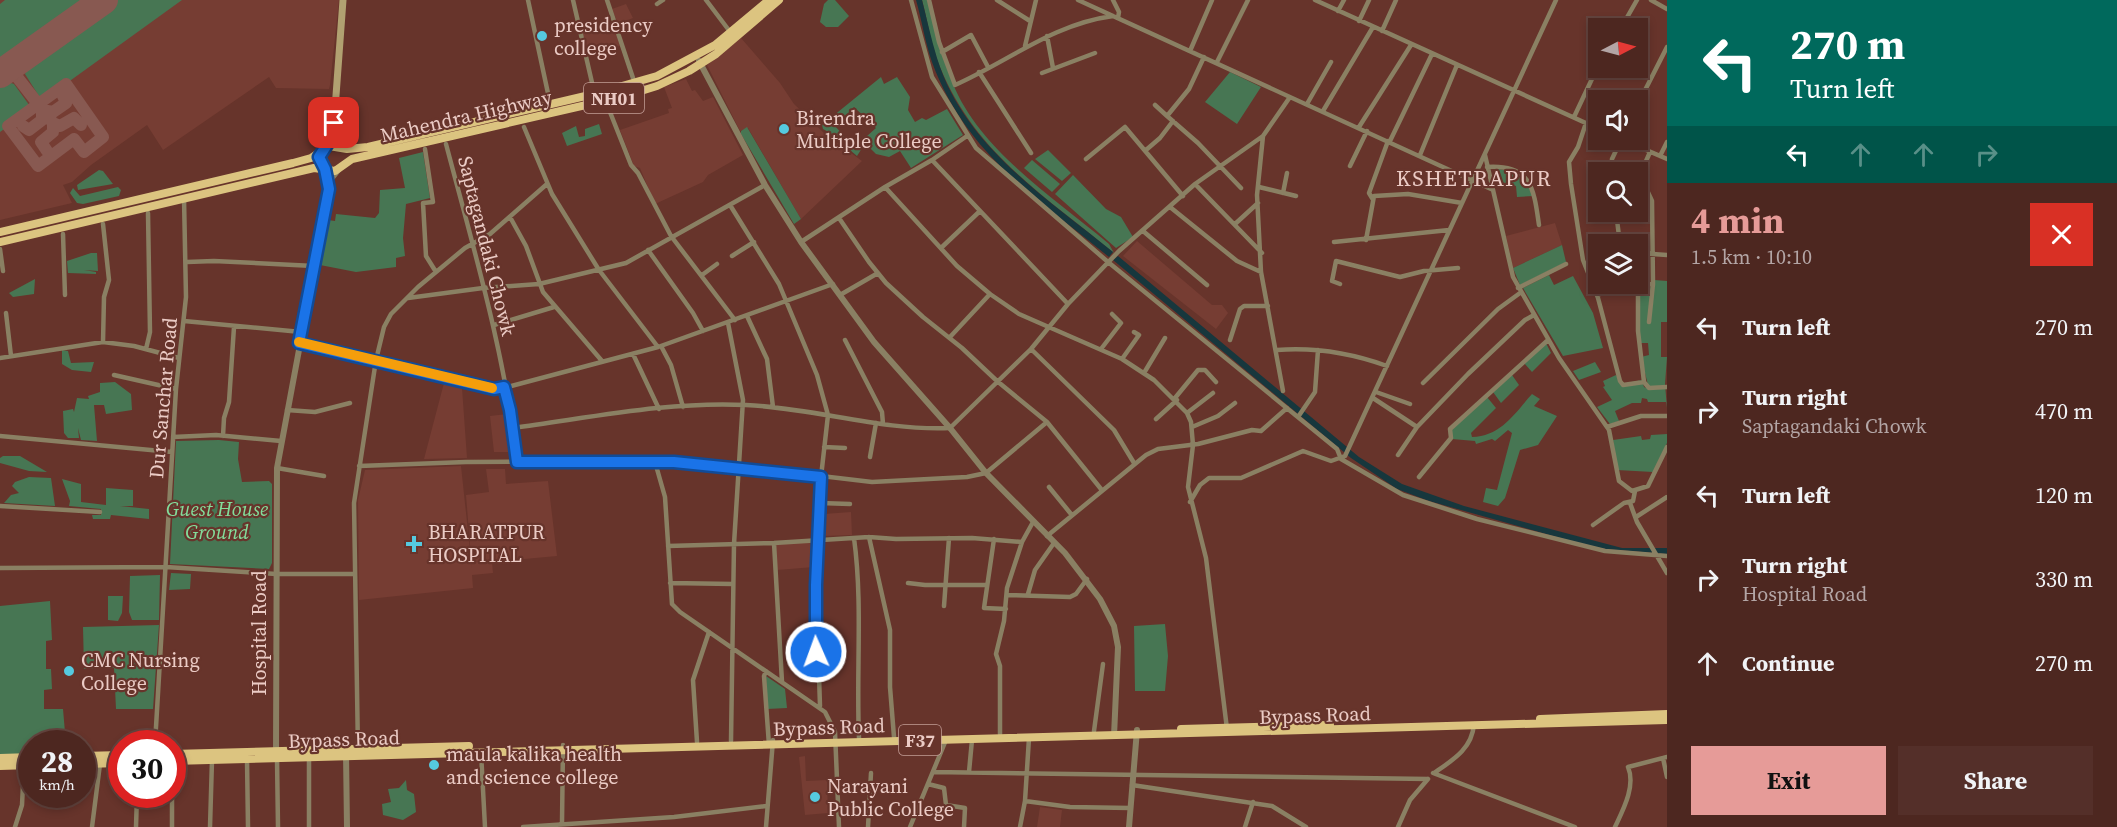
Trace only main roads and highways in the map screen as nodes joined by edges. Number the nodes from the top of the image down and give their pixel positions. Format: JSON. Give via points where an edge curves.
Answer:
{"nodes":[{"id":1,"x":344,"y":0,"type":"edge"},
{"id":2,"x":769,"y":0,"type":"edge"},
{"id":3,"x":779,"y":0,"type":"edge"},
{"id":4,"x":699,"y":61,"type":"junction"},
{"id":5,"x":334,"y":123,"type":"junction"},
{"id":6,"x":339,"y":148,"type":"junction"},
{"id":7,"x":324,"y":149,"type":"junction"},
{"id":8,"x":324,"y":168,"type":"junction"},
{"id":9,"x":340,"y":168,"type":"junction"},
{"id":10,"x":0,"y":232,"type":"edge"},
{"id":11,"x":0,"y":242,"type":"edge"},
{"id":12,"x":1667,"y":714,"type":"edge"},
{"id":13,"x":1667,"y":720,"type":"edge"},
{"id":14,"x":1474,"y":724,"type":"junction"},
{"id":15,"x":1114,"y":733,"type":"junction"},
{"id":16,"x":835,"y":741,"type":"junction"},
{"id":17,"x":771,"y":743,"type":"junction"},
{"id":18,"x":642,"y":746,"type":"junction"},
{"id":19,"x":563,"y":747,"type":"junction"},
{"id":20,"x":358,"y":752,"type":"junction"},
{"id":21,"x":276,"y":754,"type":"junction"},
{"id":22,"x":186,"y":757,"type":"edge"},
{"id":23,"x":0,"y":758,"type":"edge"},
{"id":24,"x":186,"y":759,"type":"edge"},
{"id":25,"x":18,"y":760,"type":"edge"},
{"id":26,"x":18,"y":763,"type":"edge"},
{"id":27,"x":0,"y":766,"type":"edge"}],
"edges":[{"from":1,"to":5,"type":"main road"},
{"from":2,"to":4,"type":"highway","name":"Mahendra Highway","number":"NH01"},
{"from":3,"to":4,"type":"highway","name":"Mahendra Highway","number":"NH01","via":[[734,41]]},
{"from":4,"to":6,"type":"highway","name":"Mahendra Highway","number":"NH01","via":[[595,94],[368,147]]},
{"from":4,"to":9,"type":"highway","name":"Mahendra Highway","number":"NH01","via":[[638,93],[352,159]]},
{"from":5,"to":6,"type":"main road"},
{"from":5,"to":7,"type":"main road"},
{"from":6,"to":7,"type":"highway","name":"Mahendra Highway","number":"NH01"},
{"from":6,"to":9,"type":"highway","via":[[344,156]]},
{"from":7,"to":8,"type":"highway","via":[[319,157]]},
{"from":7,"to":10,"type":"highway","name":"Mahendra Highway","number":"NH01","via":[[293,163]]},
{"from":8,"to":9,"type":"highway","name":"Mahendra Highway","number":"NH01"},
{"from":8,"to":11,"type":"highway","name":"Mahendra Highway","number":"NH01"},
{"from":12,"to":14,"type":"highway","name":"Bypass Road","number":"F37"},
{"from":13,"to":14,"type":"highway","name":"Bypass Road","number":"F37"},
{"from":14,"to":15,"type":"highway","name":"Bypass Road","number":"F37"},
{"from":15,"to":16,"type":"highway","name":"Bypass Road","number":"F37"},
{"from":15,"to":16,"type":"highway","name":"Bypass Road","number":"F37","via":[[1094,730]]},
{"from":16,"to":17,"type":"highway","name":"Bypass Road","number":"F37"},
{"from":17,"to":18,"type":"highway","name":"Bypass Road","number":"F37"},
{"from":17,"to":18,"type":"highway","name":"Bypass Road","number":"F37"},
{"from":18,"to":19,"type":"highway","name":"Bypass Road","number":"F37"},
{"from":19,"to":20,"type":"highway","name":"Bypass Road","number":"F37"},
{"from":19,"to":20,"type":"highway","name":"Bypass Road","number":"F37","via":[[482,752]]},
{"from":20,"to":21,"type":"highway","name":"Bypass Road","number":"F37"},
{"from":21,"to":22,"type":"highway","name":"Bypass Road","number":"F37"},
{"from":21,"to":24,"type":"highway","name":"Bypass Road","number":"F37","via":[[247,759]]},
{"from":23,"to":25,"type":"highway"},
{"from":26,"to":27,"type":"highway"}]}
